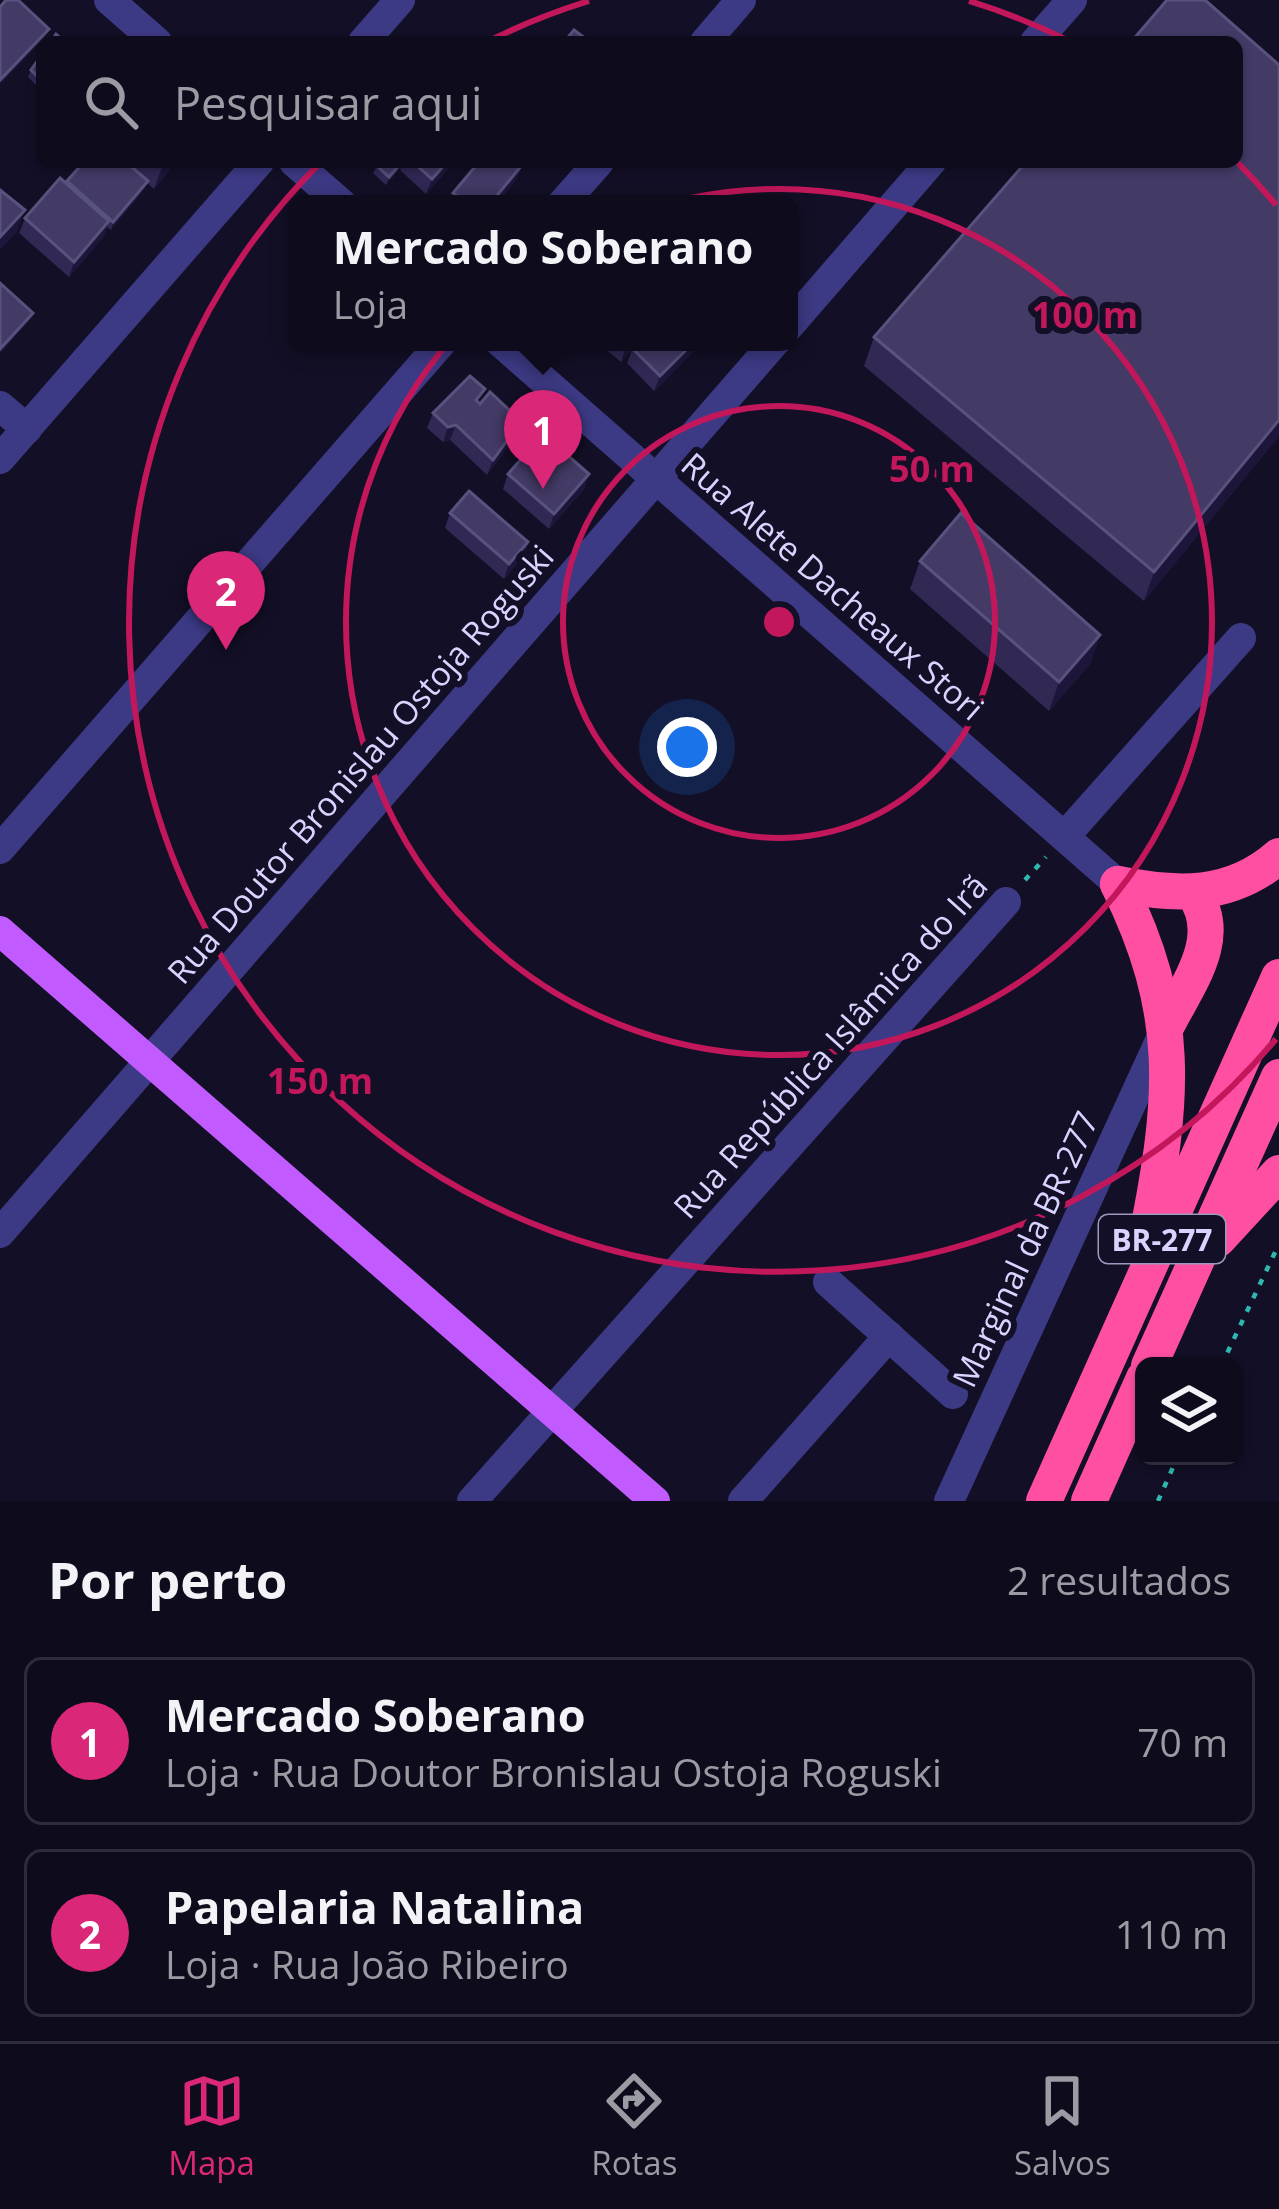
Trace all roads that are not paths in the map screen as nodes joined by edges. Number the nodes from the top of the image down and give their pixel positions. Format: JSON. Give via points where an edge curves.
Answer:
{"nodes":[{"id":1,"x":109,"y":0,"type":"edge"},
{"id":2,"x":400,"y":0,"type":"edge"},
{"id":3,"x":742,"y":0,"type":"edge"},
{"id":4,"x":1072,"y":0,"type":"edge"},
{"id":5,"x":150,"y":36,"type":"edge"},
{"id":6,"x":368,"y":36,"type":"edge"},
{"id":7,"x":710,"y":36,"type":"edge"},
{"id":8,"x":1041,"y":36,"type":"edge"},
{"id":9,"x":254,"y":168,"type":"edge"},
{"id":10,"x":301,"y":168,"type":"edge"},
{"id":11,"x":594,"y":168,"type":"edge"},
{"id":12,"x":926,"y":168,"type":"edge"},
{"id":13,"x":332,"y":195,"type":"edge"},
{"id":14,"x":570,"y":195,"type":"edge"},
{"id":15,"x":798,"y":316,"type":"edge"},
{"id":16,"x":434,"y":351,"type":"edge"},
{"id":17,"x":510,"y":351,"type":"edge"},
{"id":18,"x":767,"y":351,"type":"edge"},
{"id":19,"x":0,"y":406,"type":"edge"},
{"id":20,"x":26,"y":429,"type":"junction"},
{"id":21,"x":0,"y":459,"type":"edge"},
{"id":22,"x":656,"y":478,"type":"junction"},
{"id":23,"x":1241,"y":638,"type":"dead end"},
{"id":24,"x":1064,"y":836,"type":"junction"},
{"id":25,"x":0,"y":849,"type":"edge"},
{"id":26,"x":1279,"y":856,"type":"edge"},
{"id":27,"x":1118,"y":884,"type":"junction"},
{"id":28,"x":1194,"y":894,"type":"junction"},
{"id":29,"x":1006,"y":902,"type":"road end"},
{"id":30,"x":0,"y":931,"type":"edge"},
{"id":31,"x":1154,"y":962,"type":"junction"},
{"id":32,"x":1279,"y":977,"type":"edge"},
{"id":33,"x":1166,"y":1027,"type":"junction"},
{"id":34,"x":150,"y":1061,"type":"junction"},
{"id":35,"x":1279,"y":1077,"type":"edge"},
{"id":36,"x":1279,"y":1173,"type":"edge"},
{"id":37,"x":0,"y":1233,"type":"edge"},
{"id":38,"x":1195,"y":1264,"type":"junction"},
{"id":39,"x":828,"y":1282,"type":"dead end"},
{"id":40,"x":1134,"y":1300,"type":"junction"},
{"id":41,"x":889,"y":1336,"type":"junction"},
{"id":42,"x":1153,"y":1357,"type":"edge"},
{"id":43,"x":953,"y":1394,"type":"dead end"},
{"id":44,"x":1135,"y":1398,"type":"edge"},
{"id":45,"x":552,"y":1412,"type":"junction"},
{"id":46,"x":472,"y":1501,"type":"edge"},
{"id":47,"x":656,"y":1501,"type":"edge"},
{"id":48,"x":742,"y":1501,"type":"edge"},
{"id":49,"x":949,"y":1501,"type":"edge"},
{"id":50,"x":1044,"y":1501,"type":"edge"},
{"id":51,"x":1089,"y":1501,"type":"edge"}],
"edges":[{"from":1,"to":5,"type":"street"},
{"from":2,"to":6,"type":"street"},
{"from":3,"to":7,"type":"street"},
{"from":4,"to":8,"type":"street"},
{"from":9,"to":20,"type":"street"},
{"from":10,"to":13,"type":"street"},
{"from":11,"to":14,"type":"street"},
{"from":12,"to":15,"type":"street"},
{"from":16,"to":25,"type":"street"},
{"from":17,"to":22,"type":"street","name":"Rua Alete Dacheaux Stori"},
{"from":18,"to":22,"type":"street","name":"Rua Doutor Bronislau Ostoja Roguski"},
{"from":19,"to":20,"type":"street"},
{"from":20,"to":21,"type":"street"},
{"from":22,"to":24,"type":"street","name":"Rua Alete Dacheaux Stori"},
{"from":22,"to":34,"type":"street","name":"Rua Doutor Bronislau Ostoja Roguski"},
{"from":23,"to":24,"type":"street"},
{"from":24,"to":27,"type":"street","name":"Rua Alete Dacheaux Stori"},
{"from":26,"to":28,"type":"highway","via":[[1226,888]]},
{"from":27,"to":28,"type":"highway"},
{"from":27,"to":31,"type":"highway"},
{"from":28,"to":31,"type":"highway","via":[[1172,916]]},
{"from":28,"to":33,"type":"highway","via":[[1208,937]]},
{"from":29,"to":45,"type":"street","name":"Rua República Islâmica do Irã"},
{"from":30,"to":34,"type":"main road"},
{"from":31,"to":33,"type":"highway"},
{"from":32,"to":40,"type":"highway","number":"BR-277"},
{"from":33,"to":40,"type":"highway","via":[[1166,1118]]},
{"from":33,"to":49,"type":"street","name":"Marginal da BR-277"},
{"from":34,"to":37,"type":"street","name":"Rua Doutor Bronislau Ostoja Roguski"},
{"from":34,"to":45,"type":"main road"},
{"from":35,"to":38,"type":"highway","number":"BR-277"},
{"from":36,"to":38,"type":"highway"},
{"from":38,"to":42,"type":"highway","number":"BR-277"},
{"from":39,"to":41,"type":"street"},
{"from":40,"to":50,"type":"highway","number":"BR-277"},
{"from":41,"to":43,"type":"street"},
{"from":41,"to":48,"type":"street"},
{"from":44,"to":51,"type":"highway"},
{"from":45,"to":46,"type":"street","name":"Rua República Islâmica do Irã"},
{"from":45,"to":47,"type":"main road"}]}
